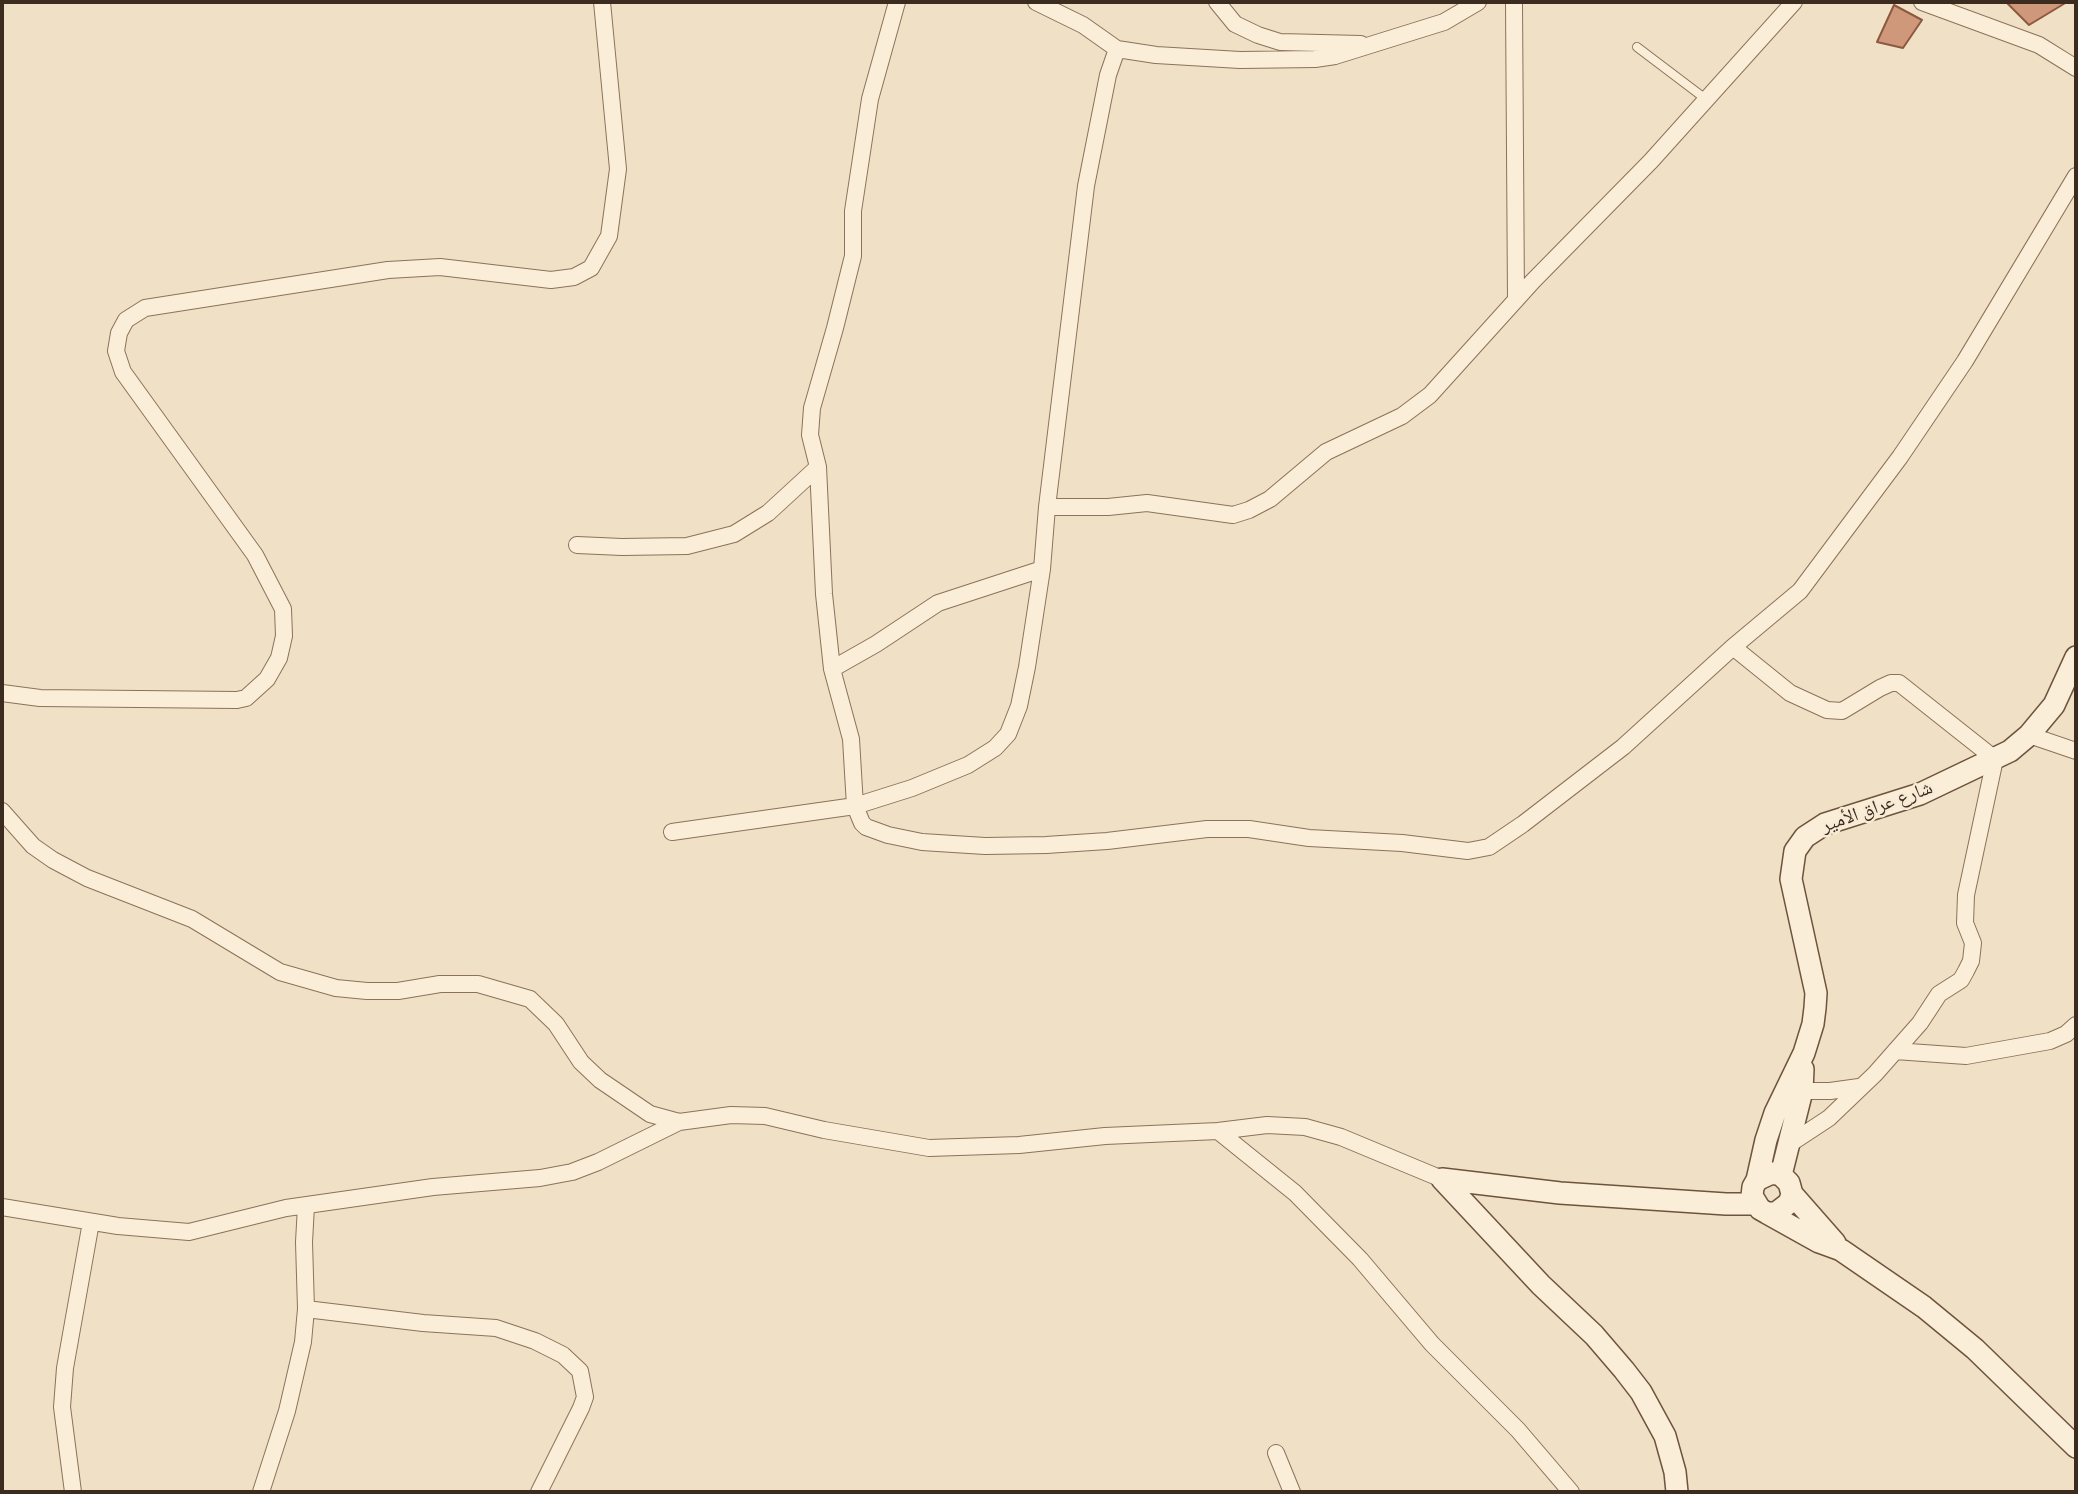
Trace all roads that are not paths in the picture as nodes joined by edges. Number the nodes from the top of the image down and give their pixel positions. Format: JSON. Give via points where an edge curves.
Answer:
{"nodes":[{"id":1,"x":602,"y":2,"type":"edge"},
{"id":2,"x":897,"y":2,"type":"edge"},
{"id":3,"x":1036,"y":2,"type":"edge"},
{"id":4,"x":1217,"y":2,"type":"edge"},
{"id":5,"x":1478,"y":2,"type":"edge"},
{"id":6,"x":1514,"y":2,"type":"edge"},
{"id":7,"x":1794,"y":2,"type":"edge"},
{"id":8,"x":1922,"y":2,"type":"edge"},
{"id":9,"x":1370,"y":45,"type":"junction"},
{"id":10,"x":1637,"y":47,"type":"dead end"},
{"id":11,"x":1117,"y":48,"type":"junction"},
{"id":12,"x":2076,"y":68,"type":"edge"},
{"id":13,"x":1707,"y":100,"type":"junction"},
{"id":14,"x":2076,"y":176,"type":"edge"},
{"id":15,"x":1516,"y":300,"type":"junction"},
{"id":16,"x":818,"y":467,"type":"junction"},
{"id":17,"x":1047,"y":507,"type":"junction"},
{"id":18,"x":577,"y":545,"type":"dead end"},
{"id":19,"x":1042,"y":569,"type":"junction"},
{"id":20,"x":1733,"y":646,"type":"junction"},
{"id":21,"x":2076,"y":657,"type":"edge"},
{"id":22,"x":832,"y":669,"type":"junction"},
{"id":23,"x":2,"y":693,"type":"edge"},
{"id":24,"x":2029,"y":735,"type":"junction"},
{"id":25,"x":2076,"y":751,"type":"edge"},
{"id":26,"x":1995,"y":759,"type":"junction"},
{"id":27,"x":855,"y":806,"type":"junction"},
{"id":28,"x":2,"y":811,"type":"edge"},
{"id":29,"x":672,"y":832,"type":"dead end"},
{"id":30,"x":2076,"y":1025,"type":"edge"},
{"id":31,"x":1895,"y":1051,"type":"junction"},
{"id":32,"x":1804,"y":1053,"type":"junction"},
{"id":33,"x":1859,"y":1087,"type":"junction"},
{"id":34,"x":1802,"y":1091,"type":"junction"},
{"id":35,"x":679,"y":1122,"type":"junction"},
{"id":36,"x":1218,"y":1131,"type":"junction"},
{"id":37,"x":1788,"y":1145,"type":"junction"},
{"id":38,"x":1780,"y":1175,"type":"junction"},
{"id":39,"x":1443,"y":1179,"type":"junction"},
{"id":40,"x":1757,"y":1180,"type":"junction"},
{"id":41,"x":1792,"y":1194,"type":"junction"},
{"id":42,"x":306,"y":1206,"type":"junction"},
{"id":43,"x":2,"y":1207,"type":"edge"},
{"id":44,"x":1761,"y":1208,"type":"junction"},
{"id":45,"x":91,"y":1222,"type":"junction"},
{"id":46,"x":1841,"y":1250,"type":"junction"},
{"id":47,"x":306,"y":1309,"type":"junction"},
{"id":48,"x":2076,"y":1447,"type":"edge"},
{"id":49,"x":1276,"y":1453,"type":"dead end"},
{"id":50,"x":73,"y":1492,"type":"edge"},
{"id":51,"x":261,"y":1492,"type":"edge"},
{"id":52,"x":538,"y":1492,"type":"edge"},
{"id":53,"x":1292,"y":1492,"type":"edge"},
{"id":54,"x":1571,"y":1492,"type":"edge"},
{"id":55,"x":1676,"y":1492,"type":"edge"}],
"edges":[{"from":1,"to":23,"type":"street","via":[[618,169],[609,236],[591,268],[551,280],[440,267],[388,270],[145,308],[126,320],[119,333],[116,351],[123,372],[255,555],[283,608],[284,636],[267,680],[237,701],[40,698]]},
{"from":2,"to":16,"type":"street","via":[[870,99],[853,211],[853,256],[812,408],[810,435]]},
{"from":3,"to":11,"type":"street"},
{"from":4,"to":9,"type":"street","via":[[1235,24],[1280,42]]},
{"from":5,"to":9,"type":"street","via":[[1444,22]]},
{"from":6,"to":15,"type":"street"},
{"from":7,"to":13,"type":"street"},
{"from":8,"to":12,"type":"street","via":[[2039,45]]},
{"from":9,"to":11,"type":"street","via":[[1335,56],[1278,60],[1200,59]]},
{"from":10,"to":13,"type":"lane"},
{"from":11,"to":17,"type":"street","via":[[1086,186]]},
{"from":13,"to":15,"type":"street"},
{"from":14,"to":20,"type":"street","via":[[1965,362],[1900,457],[1800,591]]},
{"from":15,"to":17,"type":"street","via":[[1430,395],[1402,415],[1326,452],[1283,489],[1249,510],[1233,515],[1147,503]]},
{"from":16,"to":18,"type":"street","via":[[768,513],[734,534],[659,548]]},
{"from":16,"to":22,"type":"street"},
{"from":17,"to":19,"type":"street"},
{"from":19,"to":22,"type":"street","via":[[937,603]]},
{"from":19,"to":27,"type":"street","via":[[1019,706],[1002,742],[968,765]]},
{"from":20,"to":26,"type":"street","via":[[1790,693],[1827,710],[1842,711],[1880,688],[1899,683]]},
{"from":20,"to":27,"type":"street","via":[[1623,747],[1523,824],[1480,850],[1309,838],[1249,829],[966,846],[877,831],[862,823]]},
{"from":21,"to":24,"type":"main road","name":"شارع عراق الأمير","via":[[2054,705]]},
{"from":22,"to":27,"type":"street","via":[[851,740]]},
{"from":24,"to":25,"type":"street"},
{"from":24,"to":26,"type":"main road","name":"شارع عراق الأمير"},
{"from":26,"to":31,"type":"street","via":[[1966,895],[1971,961],[1961,980],[1939,994]]},
{"from":26,"to":32,"type":"main road","name":"شارع عراق الأمير","via":[[1920,793],[1825,824],[1805,836],[1795,851],[1793,897],[1816,993]]},
{"from":27,"to":29,"type":"street"},
{"from":28,"to":35,"type":"street","via":[[52,860],[192,919],[280,972],[357,990],[478,984],[530,999],[600,1080],[650,1114]]},
{"from":30,"to":31,"type":"street","via":[[2050,1041],[1966,1056]]},
{"from":31,"to":33,"type":"street"},
{"from":32,"to":34,"type":"main road","name":"شارع عراق الأمير"},
{"from":32,"to":40,"type":"main road","name":"شارع عراق الأمير","via":[[1775,1113]]},
{"from":33,"to":34,"type":"street"},
{"from":33,"to":37,"type":"street","via":[[1829,1118]]},
{"from":34,"to":37,"type":"main road","name":"شارع عراق الأمير"},
{"from":35,"to":36,"type":"street","via":[[765,1116],[929,1148]]},
{"from":35,"to":42,"type":"street","via":[[572,1172]]},
{"from":36,"to":39,"type":"street","via":[[1267,1125],[1305,1127]]},
{"from":36,"to":54,"type":"street","via":[[1295,1194],[1360,1259],[1432,1344],[1518,1430]]},
{"from":37,"to":38,"type":"main road","name":"شارع عراق الأمير"},
{"from":38,"to":40,"type":"main road","via":[[1772,1173]]},
{"from":38,"to":41,"type":"main road"},
{"from":39,"to":44,"type":"main road"},
{"from":39,"to":55,"type":"main road","via":[[1532,1276],[1594,1335],[1641,1392],[1665,1436]]},
{"from":40,"to":44,"type":"main road","via":[[1752,1196]]},
{"from":41,"to":44,"type":"main road","via":[[1784,1209],[1776,1213]]},
{"from":41,"to":46,"type":"main road"},
{"from":42,"to":45,"type":"street","via":[[189,1232]]},
{"from":42,"to":47,"type":"street"},
{"from":43,"to":45,"type":"street"},
{"from":44,"to":46,"type":"main road"},
{"from":45,"to":50,"type":"street","via":[[62,1407]]},
{"from":46,"to":48,"type":"main road","via":[[1975,1349]]},
{"from":47,"to":51,"type":"street","via":[[290,1399]]},
{"from":47,"to":52,"type":"street","via":[[496,1328],[563,1355],[580,1371],[582,1408]]},
{"from":49,"to":53,"type":"street"}]}
